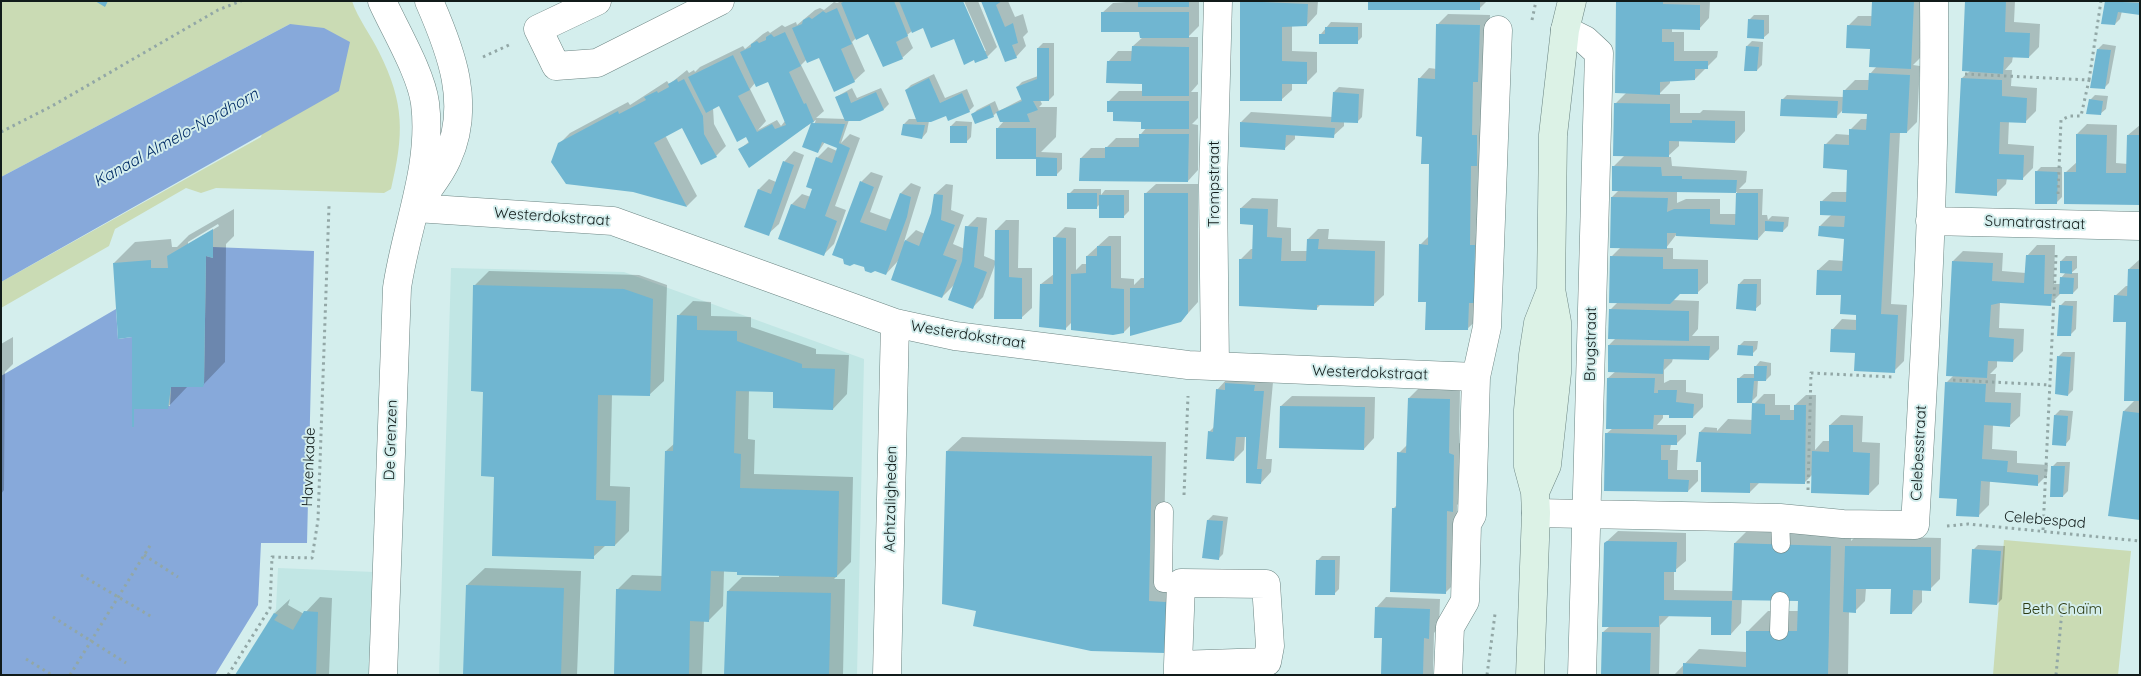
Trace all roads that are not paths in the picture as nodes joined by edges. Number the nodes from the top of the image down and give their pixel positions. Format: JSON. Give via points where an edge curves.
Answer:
{"nodes":[{"id":1,"x":382,"y":1,"type":"edge"},
{"id":2,"x":429,"y":1,"type":"edge"},
{"id":3,"x":597,"y":1,"type":"edge"},
{"id":4,"x":720,"y":1,"type":"edge"},
{"id":5,"x":1218,"y":1,"type":"edge"},
{"id":6,"x":1572,"y":1,"type":"edge"},
{"id":7,"x":1934,"y":1,"type":"edge"},
{"id":8,"x":1498,"y":30,"type":"dead end"},
{"id":9,"x":1565,"y":30,"type":"junction"},
{"id":10,"x":416,"y":208,"type":"junction"},
{"id":11,"x":1930,"y":221,"type":"junction"},
{"id":12,"x":2140,"y":226,"type":"edge"},
{"id":13,"x":895,"y":323,"type":"junction"},
{"id":14,"x":1215,"y":366,"type":"junction"},
{"id":15,"x":1476,"y":377,"type":"junction"},
{"id":16,"x":1536,"y":503,"type":"junction"},
{"id":17,"x":1164,"y":511,"type":"dead end"},
{"id":18,"x":1587,"y":515,"type":"junction"},
{"id":19,"x":1181,"y":583,"type":"junction"},
{"id":20,"x":1780,"y":601,"type":"dead end"},
{"id":21,"x":1778,"y":631,"type":"dead end"},
{"id":22,"x":1178,"y":670,"type":"edge"},
{"id":23,"x":383,"y":675,"type":"edge"},
{"id":24,"x":887,"y":675,"type":"edge"},
{"id":25,"x":1448,"y":675,"type":"edge"},
{"id":26,"x":1530,"y":675,"type":"edge"},
{"id":27,"x":1582,"y":675,"type":"edge"}],
"edges":[{"from":1,"to":10,"type":"street","name":"De Grenzen","via":[[418,77],[425,102],[424,167]]},
{"from":2,"to":10,"type":"street","name":"De Grenzen","via":[[447,42],[458,86],[459,106],[453,146]]},
{"from":3,"to":4,"type":"street","via":[[538,29],[556,66],[597,63]]},
{"from":5,"to":14,"type":"street","name":"Trompstraat","via":[[1213,185]]},
{"from":6,"to":9,"type":"main road"},
{"from":7,"to":11,"type":"street","name":"Celebesstraat"},
{"from":8,"to":15,"type":"street","via":[[1487,327]]},
{"from":9,"to":16,"type":"main road","via":[[1554,135],[1551,289],[1538,323],[1529,400],[1528,466]]},
{"from":9,"to":18,"type":"street","name":"Brugstraat","via":[[1585,40],[1599,53]]},
{"from":10,"to":13,"type":"street","name":"Westerdokstraat","via":[[613,221]]},
{"from":10,"to":23,"type":"street","name":"De Grenzen","via":[[403,250],[397,288]]},
{"from":11,"to":12,"type":"street","name":"Sumatrastraat"},
{"from":11,"to":18,"type":"street","name":"Celebesstraat","via":[[1915,525],[1789,527]]},
{"from":13,"to":14,"type":"street","name":"Westerdokstraat","via":[[954,336]]},
{"from":13,"to":24,"type":"street","name":"Achtzaligheden"},
{"from":14,"to":15,"type":"street","name":"Westerdokstraat"},
{"from":15,"to":25,"type":"street","via":[[1472,515],[1467,524],[1464,601],[1450,627]]},
{"from":16,"to":18,"type":"street","name":"Celebesstraat"},
{"from":16,"to":26,"type":"main road"},
{"from":17,"to":19,"type":"lane","via":[[1163,583]]},
{"from":18,"to":27,"type":"street","name":"Brugstraat"},
{"from":19,"to":22,"type":"street"},
{"from":19,"to":22,"type":"street","via":[[1266,584],[1270,646],[1266,662]]},
{"from":20,"to":21,"type":"lane"}]}
